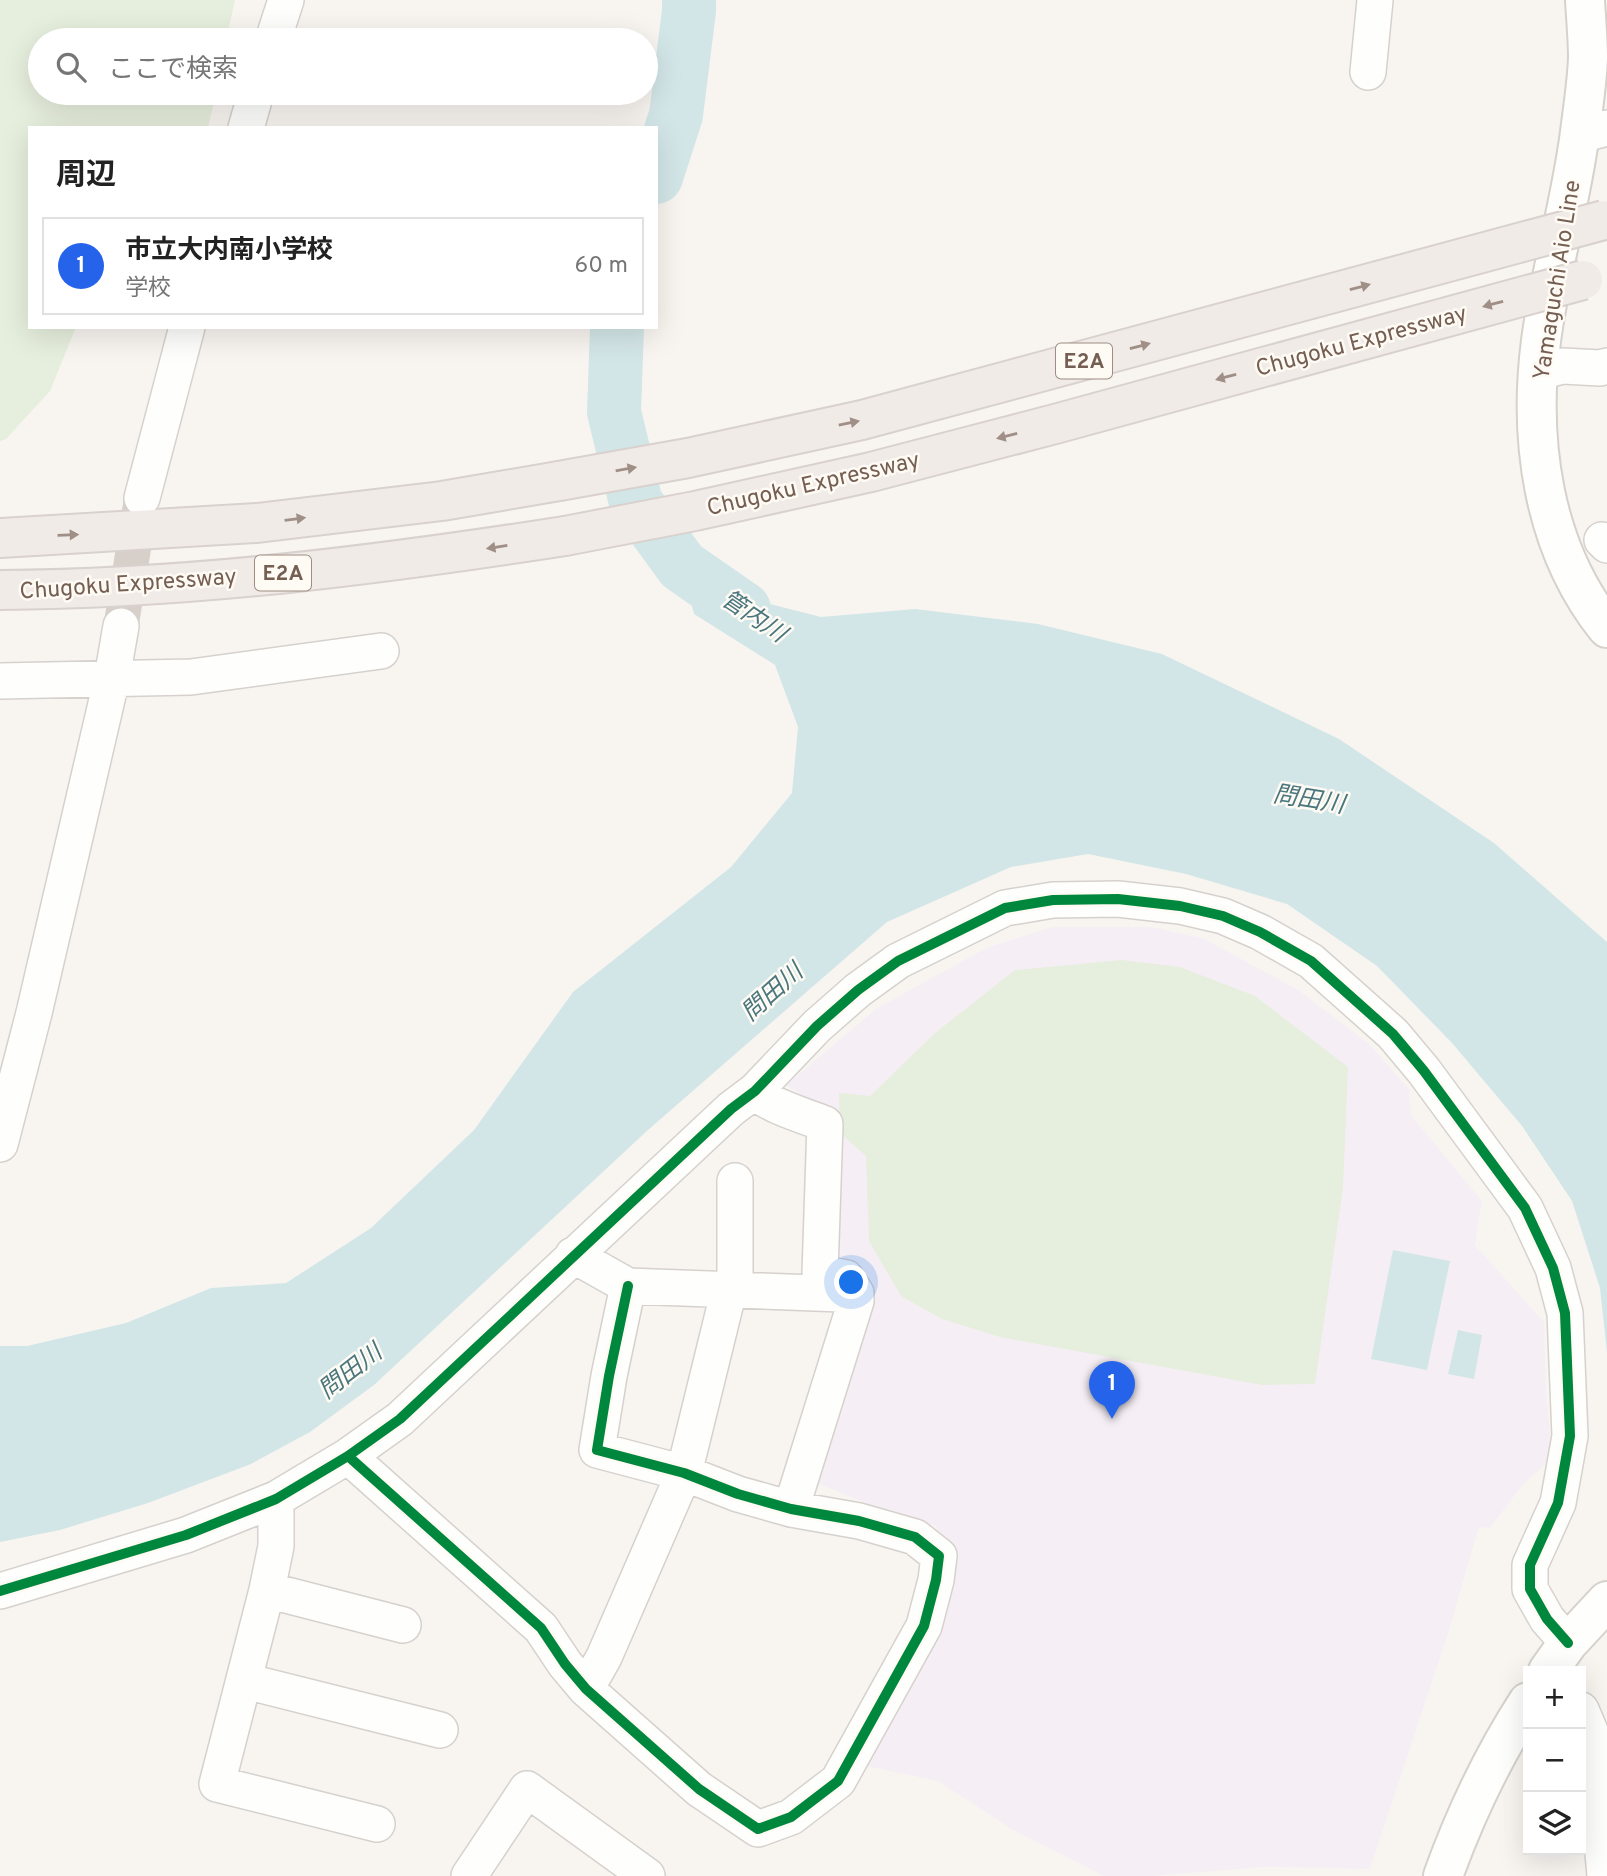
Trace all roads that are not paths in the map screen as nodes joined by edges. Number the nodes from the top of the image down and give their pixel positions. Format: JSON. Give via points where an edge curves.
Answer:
{"nodes":[{"id":1,"x":286,"y":0,"type":"edge"},
{"id":2,"x":1375,"y":0,"type":"edge"},
{"id":3,"x":1585,"y":0,"type":"edge"},
{"id":4,"x":277,"y":28,"type":"edge"},
{"id":5,"x":1368,"y":72,"type":"dead end"},
{"id":6,"x":253,"y":105,"type":"edge"},
{"id":7,"x":247,"y":126,"type":"edge"},
{"id":8,"x":1593,"y":132,"type":"edge"},
{"id":9,"x":1606,"y":220,"type":"edge"},
{"id":10,"x":1595,"y":276,"type":"edge"},
{"id":11,"x":186,"y":329,"type":"edge"},
{"id":12,"x":1607,"y":366,"type":"edge"},
{"id":13,"x":1538,"y":372,"type":"junction"},
{"id":14,"x":142,"y":498,"type":"tunnel mouth"},
{"id":15,"x":0,"y":538,"type":"edge"},
{"id":16,"x":0,"y":590,"type":"edge"},
{"id":17,"x":121,"y":626,"type":"tunnel mouth"},
{"id":18,"x":1607,"y":628,"type":"edge"},
{"id":19,"x":381,"y":651,"type":"dead end"},
{"id":20,"x":112,"y":678,"type":"junction"},
{"id":21,"x":0,"y":681,"type":"edge"},
{"id":22,"x":755,"y":1091,"type":"junction"},
{"id":23,"x":0,"y":1144,"type":"edge"},
{"id":24,"x":735,"y":1181,"type":"dead end"},
{"id":25,"x":573,"y":1255,"type":"junction"},
{"id":26,"x":628,"y":1286,"type":"junction"},
{"id":27,"x":732,"y":1290,"type":"junction"},
{"id":28,"x":841,"y":1294,"type":"dead end"},
{"id":29,"x":348,"y":1456,"type":"junction"},
{"id":30,"x":684,"y":1473,"type":"junction"},
{"id":31,"x":275,"y":1499,"type":"junction"},
{"id":32,"x":791,"y":1509,"type":"junction"},
{"id":33,"x":268,"y":1590,"type":"junction"},
{"id":34,"x":0,"y":1591,"type":"edge"},
{"id":35,"x":403,"y":1625,"type":"dead end"},
{"id":36,"x":1577,"y":1635,"type":"edge"},
{"id":37,"x":245,"y":1681,"type":"junction"},
{"id":38,"x":586,"y":1689,"type":"junction"},
{"id":39,"x":1523,"y":1710,"type":"edge"},
{"id":40,"x":1586,"y":1722,"type":"edge"},
{"id":41,"x":440,"y":1730,"type":"dead end"},
{"id":42,"x":377,"y":1824,"type":"dead end"},
{"id":43,"x":469,"y":1876,"type":"edge"},
{"id":44,"x":647,"y":1876,"type":"edge"},
{"id":45,"x":1444,"y":1876,"type":"edge"},
{"id":46,"x":1605,"y":1876,"type":"edge"}],
"edges":[{"from":1,"to":4,"type":"street"},
{"from":2,"to":5,"type":"street"},
{"from":3,"to":8,"type":"main road","name":"Yamaguchi Aio Line"},
{"from":6,"to":7,"type":"street"},
{"from":8,"to":13,"type":"main road","name":"Yamaguchi Aio Line","via":[[1541,340]]},
{"from":15,"to":9,"type":"highway","number":"E2A","one_way":true,"bridge":true,"via":[[257,523],[442,501],[688,458],[862,420]]},
{"from":10,"to":16,"type":"highway","name":"Chugoku Expressway","number":"E2A","one_way":true,"bridge":true,"via":[[1055,424],[695,511],[565,536],[320,570],[139,585]]},
{"from":11,"to":14,"type":"street"},
{"from":12,"to":13,"type":"street","via":[[1563,366]]},
{"from":13,"to":18,"type":"main road","name":"Yamaguchi Aio Line","via":[[1542,488],[1563,555]]},
{"from":17,"to":20,"type":"street"},
{"from":19,"to":20,"type":"street","via":[[191,677]]},
{"from":20,"to":21,"type":"street"},
{"from":20,"to":23,"type":"street"},
{"from":22,"to":25,"type":"street"},
{"from":22,"to":32,"type":"street","via":[[825,1124],[820,1273],[846,1279],[856,1293]]},
{"from":22,"to":36,"type":"street","via":[[858,990],[898,961],[1005,908],[1053,900],[1118,899],[1180,906],[1260,932],[1311,961],[1393,1034],[1424,1071],[1525,1208],[1553,1268],[1565,1313],[1570,1436],[1558,1503],[1530,1565],[1530,1589],[1547,1619]]},
{"from":24,"to":27,"type":"street"},
{"from":25,"to":26,"type":"street"},
{"from":25,"to":29,"type":"street","via":[[400,1419]]},
{"from":26,"to":27,"type":"street"},
{"from":26,"to":30,"type":"street","via":[[597,1450]]},
{"from":27,"to":28,"type":"street"},
{"from":27,"to":30,"type":"street"},
{"from":29,"to":31,"type":"street"},
{"from":29,"to":38,"type":"street","via":[[541,1628]]},
{"from":30,"to":32,"type":"street"},
{"from":30,"to":38,"type":"street"},
{"from":31,"to":33,"type":"street","via":[[275,1546]]},
{"from":31,"to":34,"type":"street","via":[[186,1535]]},
{"from":32,"to":38,"type":"street","via":[[915,1537],[939,1556],[924,1626],[838,1781],[791,1817],[758,1829],[699,1789]]},
{"from":33,"to":35,"type":"street"},
{"from":33,"to":37,"type":"street"},
{"from":37,"to":41,"type":"street"},
{"from":37,"to":42,"type":"street","via":[[216,1784]]},
{"from":39,"to":45,"type":"main road","via":[[1462,1824]]},
{"from":40,"to":46,"type":"street","via":[[1593,1738]]},
{"from":43,"to":44,"type":"street","via":[[527,1789]]}]}
